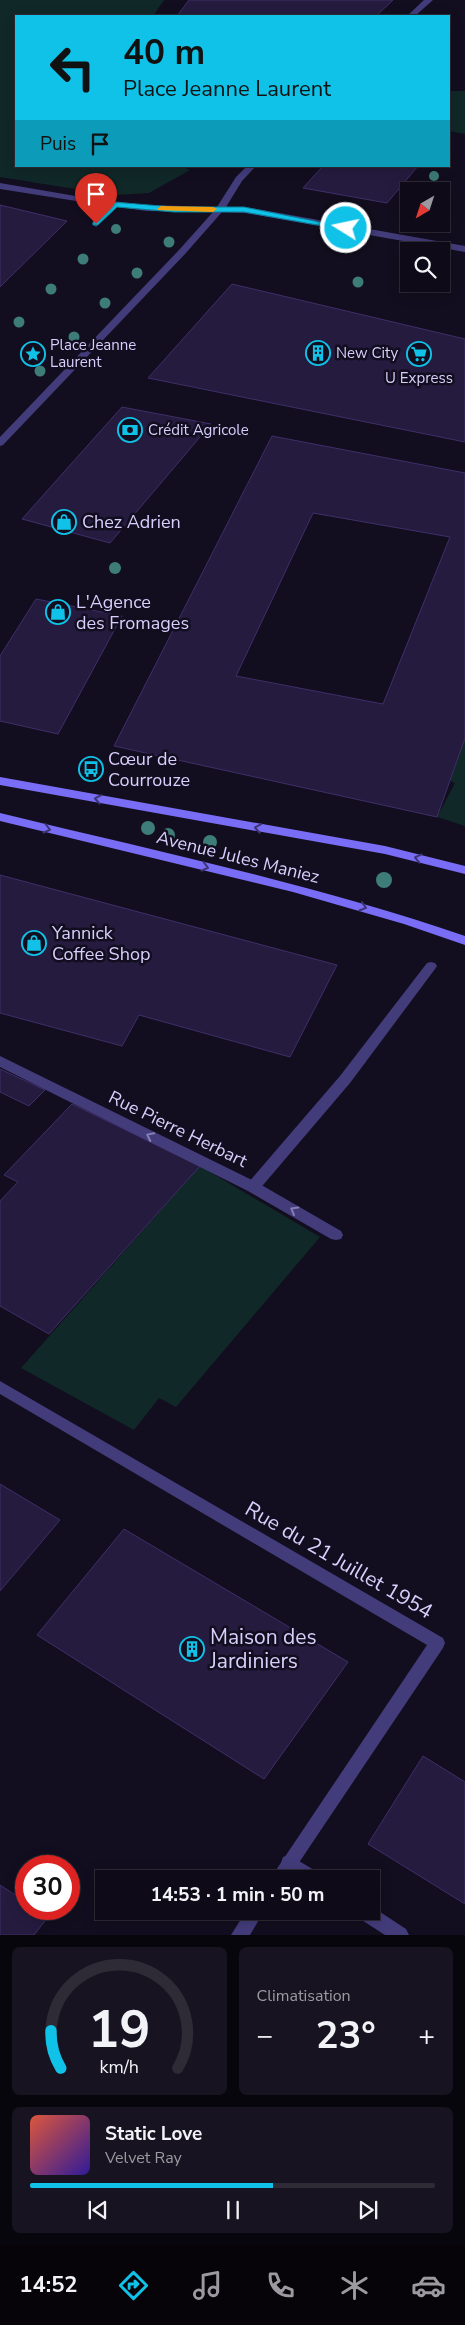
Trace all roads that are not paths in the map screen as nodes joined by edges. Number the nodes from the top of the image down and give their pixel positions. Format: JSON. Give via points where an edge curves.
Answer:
{"nodes":[{"id":1,"x":429,"y":0,"type":"edge"},
{"id":2,"x":412,"y":15,"type":"edge"},
{"id":3,"x":251,"y":167,"type":"edge"},
{"id":4,"x":0,"y":186,"type":"edge"},
{"id":5,"x":115,"y":204,"type":"junction"},
{"id":6,"x":220,"y":209,"type":"junction"},
{"id":7,"x":96,"y":224,"type":"dead end"},
{"id":8,"x":465,"y":249,"type":"edge"},
{"id":9,"x":0,"y":443,"type":"edge"},
{"id":10,"x":0,"y":781,"type":"edge"},
{"id":11,"x":0,"y":817,"type":"edge"},
{"id":12,"x":465,"y":870,"type":"edge"},
{"id":13,"x":465,"y":941,"type":"edge"},
{"id":14,"x":431,"y":966,"type":"dead end"},
{"id":15,"x":0,"y":1061,"type":"edge"},
{"id":16,"x":253,"y":1187,"type":"junction"},
{"id":17,"x":336,"y":1235,"type":"dead end"},
{"id":18,"x":0,"y":1387,"type":"edge"},
{"id":19,"x":288,"y":1863,"type":"junction"},
{"id":20,"x":284,"y":1870,"type":"edge"},
{"id":21,"x":299,"y":1870,"type":"edge"},
{"id":22,"x":250,"y":1920,"type":"edge"},
{"id":23,"x":378,"y":1920,"type":"edge"},
{"id":24,"x":240,"y":1935,"type":"edge"},
{"id":25,"x":400,"y":1935,"type":"edge"}],
"edges":[{"from":1,"to":2,"type":"street"},
{"from":3,"to":6,"type":"street","via":[[239,179]]},
{"from":4,"to":5,"type":"street"},
{"from":5,"to":6,"type":"street","via":[[174,210]]},
{"from":5,"to":7,"type":"street"},
{"from":6,"to":8,"type":"street","via":[[252,211]]},
{"from":6,"to":9,"type":"street"},
{"from":12,"to":10,"type":"main road","name":"Avenue Jules Maniez","one_way":true,"via":[[385,850]]},
{"from":11,"to":13,"type":"main road","name":"Avenue Jules Maniez","one_way":true,"via":[[335,899]]},
{"from":14,"to":16,"type":"street","via":[[401,1008]]},
{"from":16,"to":15,"type":"street","name":"Rue Pierre Herbart","one_way":true},
{"from":17,"to":16,"type":"street","name":"Rue Pierre Herbart","one_way":true},
{"from":18,"to":19,"type":"street","name":"Rue du 21 Juillet 1954","via":[[437,1643]]},
{"from":19,"to":20,"type":"street","name":"Rue du 21 Juillet 1954"},
{"from":19,"to":21,"type":"street"},
{"from":22,"to":24,"type":"street"},
{"from":23,"to":25,"type":"street"}]}
